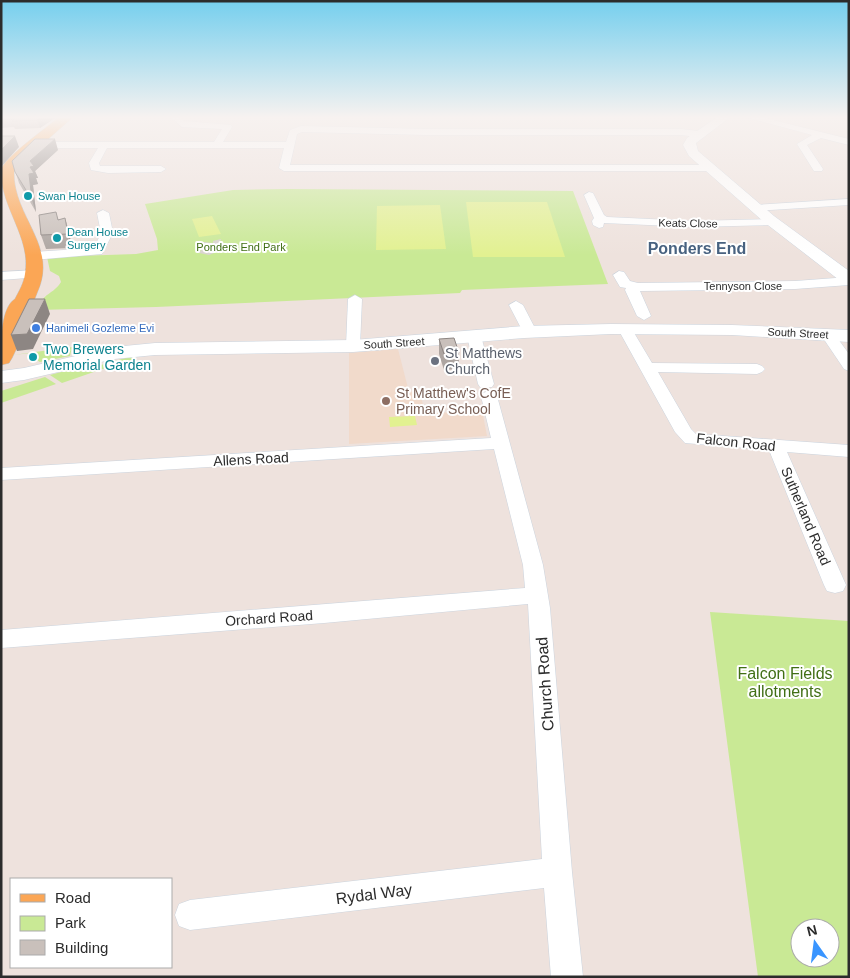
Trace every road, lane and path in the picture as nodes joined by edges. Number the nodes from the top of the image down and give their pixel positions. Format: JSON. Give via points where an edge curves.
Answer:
{"nodes":[{"id":1,"x":14,"y":164,"type":"edge"},
{"id":2,"x":94,"y":164,"type":"edge"},
{"id":3,"x":285,"y":164,"type":"edge"},
{"id":4,"x":705,"y":164,"type":"edge"},
{"id":5,"x":815,"y":164,"type":"edge"},
{"id":6,"x":709,"y":168,"type":"junction"},
{"id":7,"x":161,"y":169,"type":"dead end"},
{"id":8,"x":818,"y":169,"type":"dead end"},
{"id":9,"x":4,"y":182,"type":"edge"},
{"id":10,"x":589,"y":195,"type":"dead end"},
{"id":11,"x":849,"y":202,"type":"edge"},
{"id":12,"x":812,"y":203,"type":"junction"},
{"id":13,"x":756,"y":208,"type":"junction"},
{"id":14,"x":822,"y":210,"type":"dead end"},
{"id":15,"x":103,"y":213,"type":"dead end"},
{"id":16,"x":773,"y":222,"type":"junction"},
{"id":17,"x":34,"y":265,"type":"junction"},
{"id":18,"x":619,"y":274,"type":"dead end"},
{"id":19,"x":1,"y":276,"type":"edge"},
{"id":20,"x":849,"y":280,"type":"edge"},
{"id":21,"x":638,"y":286,"type":"junction"},
{"id":22,"x":355,"y":299,"type":"dead end"},
{"id":23,"x":23,"y":303,"type":"junction"},
{"id":24,"x":516,"y":305,"type":"dead end"},
{"id":25,"x":644,"y":316,"type":"dead end"},
{"id":26,"x":624,"y":328,"type":"junction"},
{"id":27,"x":1,"y":331,"type":"edge"},
{"id":28,"x":530,"y":332,"type":"junction"},
{"id":29,"x":828,"y":335,"type":"junction"},
{"id":30,"x":474,"y":336,"type":"junction"},
{"id":31,"x":849,"y":336,"type":"edge"},
{"id":32,"x":353,"y":346,"type":"junction"},
{"id":33,"x":1,"y":358,"type":"edge"},
{"id":34,"x":849,"y":366,"type":"edge"},
{"id":35,"x":648,"y":368,"type":"junction"},
{"id":36,"x":749,"y":371,"type":"dead end"},
{"id":37,"x":1,"y":377,"type":"edge"},
{"id":38,"x":487,"y":390,"type":"joint"},
{"id":39,"x":500,"y":443,"type":"junction"},
{"id":40,"x":776,"y":447,"type":"junction"},
{"id":41,"x":849,"y":452,"type":"edge"},
{"id":42,"x":1,"y":474,"type":"edge"},
{"id":43,"x":835,"y":585,"type":"dead end"},
{"id":44,"x":536,"y":595,"type":"junction"},
{"id":45,"x":1,"y":639,"type":"edge"},
{"id":46,"x":557,"y":872,"type":"junction"},
{"id":47,"x":190,"y":915,"type":"dead end"},
{"id":48,"x":567,"y":977,"type":"edge"}],
"edges":[{"from":1,"to":9,"type":"main road"},
{"from":2,"to":7,"type":"street","via":[[95,168],[108,170]]},
{"from":3,"to":6,"type":"street","via":[[284,168]]},
{"from":4,"to":6,"type":"street"},
{"from":5,"to":8,"type":"street"},
{"from":6,"to":13,"type":"street"},
{"from":9,"to":17,"type":"main road"},
{"from":10,"to":16,"type":"street","name":"Keats Close","via":[[601,222]]},
{"from":11,"to":12,"type":"street"},
{"from":12,"to":13,"type":"street"},
{"from":12,"to":14,"type":"street"},
{"from":13,"to":16,"type":"street"},
{"from":15,"to":17,"type":"street","via":[[107,233],[98,251]]},
{"from":16,"to":20,"type":"street"},
{"from":17,"to":19,"type":"street"},
{"from":17,"to":23,"type":"main road"},
{"from":18,"to":21,"type":"street","via":[[625,284]]},
{"from":20,"to":21,"type":"street","name":"Tennyson Close","via":[[795,285]]},
{"from":21,"to":25,"type":"street","via":[[632,290]]},
{"from":22,"to":32,"type":"street"},
{"from":23,"to":27,"type":"main road","via":[[16,306]]},
{"from":23,"to":33,"type":"main road","via":[[26,308]]},
{"from":24,"to":28,"type":"street"},
{"from":26,"to":28,"type":"street","name":"South Street"},
{"from":26,"to":29,"type":"street","name":"South Street"},
{"from":26,"to":35,"type":"street","name":"Falcon Road"},
{"from":28,"to":30,"type":"street","name":"South Street"},
{"from":29,"to":31,"type":"street","name":"South Street"},
{"from":29,"to":34,"type":"street"},
{"from":30,"to":32,"type":"street","name":"South Street"},
{"from":30,"to":38,"type":"street","name":"Church Road"},
{"from":32,"to":37,"type":"street","name":"South Street","via":[[132,351]]},
{"from":35,"to":36,"type":"street"},
{"from":35,"to":40,"type":"street","name":"Falcon Road","via":[[691,439]]},
{"from":38,"to":39,"type":"street","name":"Church Road"},
{"from":39,"to":42,"type":"street","name":"Allens Road"},
{"from":39,"to":44,"type":"street","name":"Church Road","via":[[533,566]]},
{"from":40,"to":41,"type":"street","name":"Falcon Road"},
{"from":40,"to":43,"type":"street","name":"Sutherland Road"},
{"from":44,"to":45,"type":"street","name":"Orchard Road"},
{"from":44,"to":46,"type":"street","name":"Church Road"},
{"from":46,"to":47,"type":"street","name":"Rydal Way"},
{"from":46,"to":48,"type":"street","name":"Church Road"}]}
